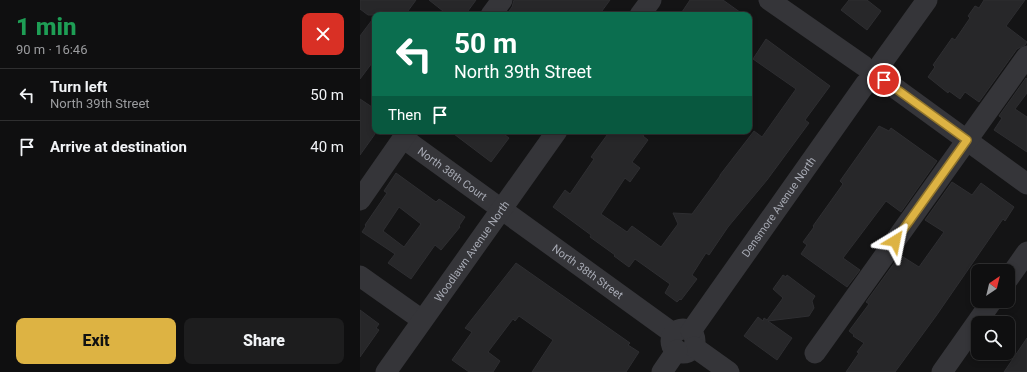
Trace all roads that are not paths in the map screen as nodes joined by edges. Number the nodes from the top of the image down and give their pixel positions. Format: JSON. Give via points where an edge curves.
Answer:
{"nodes":[{"id":1,"x":502,"y":0,"type":"edge"},
{"id":2,"x":651,"y":0,"type":"edge"},
{"id":3,"x":769,"y":0,"type":"edge"},
{"id":4,"x":927,"y":0,"type":"edge"},
{"id":5,"x":493,"y":12,"type":"edge"},
{"id":6,"x":642,"y":12,"type":"edge"},
{"id":7,"x":1027,"y":56,"type":"edge"},
{"id":8,"x":874,"y":73,"type":"junction"},
{"id":9,"x":555,"y":134,"type":"edge"},
{"id":10,"x":406,"y":135,"type":"edge"},
{"id":11,"x":967,"y":140,"type":"junction"},
{"id":12,"x":1027,"y":184,"type":"edge"},
{"id":13,"x":360,"y":200,"type":"edge"},
{"id":14,"x":501,"y":209,"type":"junction"},
{"id":15,"x":1027,"y":252,"type":"edge"},
{"id":16,"x":1015,"y":269,"type":"edge"},
{"id":17,"x":360,"y":276,"type":"edge"},
{"id":18,"x":987,"y":308,"type":"edge"},
{"id":19,"x":422,"y":320,"type":"junction"},
{"id":20,"x":684,"y":340,"type":"junction"},
{"id":21,"x":815,"y":353,"type":"dead end"},
{"id":22,"x":386,"y":372,"type":"edge"},
{"id":23,"x":662,"y":372,"type":"edge"},
{"id":24,"x":729,"y":372,"type":"edge"},
{"id":25,"x":942,"y":372,"type":"edge"}],
"edges":[{"from":1,"to":5,"type":"street"},
{"from":2,"to":6,"type":"street"},
{"from":3,"to":8,"type":"street"},
{"from":4,"to":8,"type":"street","name":"Densmore Avenue North"},
{"from":7,"to":11,"type":"street"},
{"from":8,"to":11,"type":"street"},
{"from":8,"to":20,"type":"street","name":"Densmore Avenue North"},
{"from":9,"to":14,"type":"street","name":"Woodlawn Avenue North"},
{"from":10,"to":13,"type":"street"},
{"from":10,"to":14,"type":"street","name":"North 38th Court"},
{"from":11,"to":12,"type":"street"},
{"from":11,"to":21,"type":"street"},
{"from":14,"to":19,"type":"street","name":"Woodlawn Avenue North"},
{"from":14,"to":20,"type":"street","name":"North 38th Street"},
{"from":15,"to":16,"type":"street"},
{"from":17,"to":19,"type":"street"},
{"from":18,"to":25,"type":"street"},
{"from":19,"to":22,"type":"street","name":"Woodlawn Avenue North"},
{"from":20,"to":23,"type":"street","name":"Densmore Avenue North"},
{"from":20,"to":24,"type":"street","name":"North 38th Street"}]}
